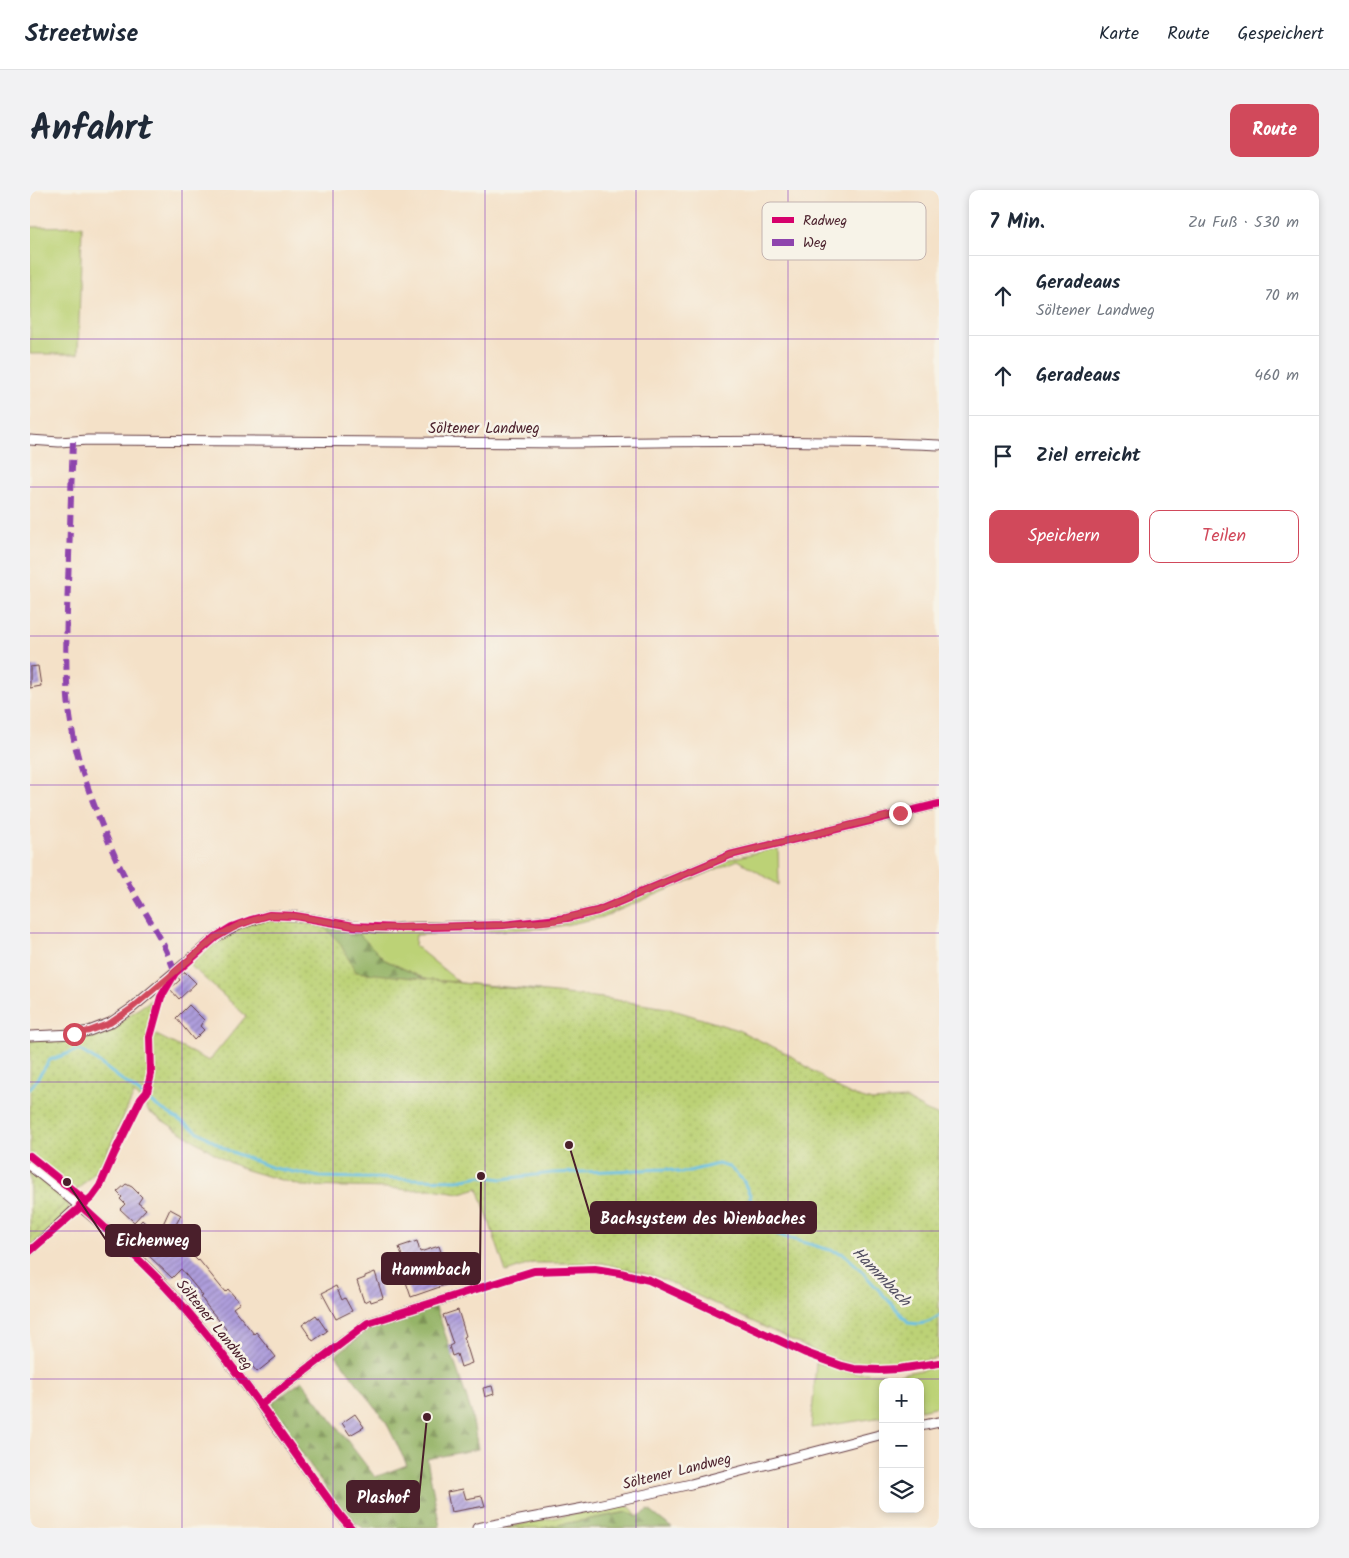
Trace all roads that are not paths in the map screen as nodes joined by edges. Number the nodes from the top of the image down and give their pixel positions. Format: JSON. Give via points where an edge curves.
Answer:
{"nodes":[{"id":1,"x":30,"y":440,"type":"edge"},
{"id":2,"x":939,"y":444,"type":"edge"},
{"id":3,"x":939,"y":804,"type":"edge"},
{"id":4,"x":30,"y":1036,"type":"edge"},
{"id":5,"x":30,"y":1166,"type":"edge"},
{"id":6,"x":80,"y":1206,"type":"junction"},
{"id":7,"x":30,"y":1251,"type":"edge"},
{"id":8,"x":464,"y":1293,"type":"dead end"},
{"id":9,"x":260,"y":1405,"type":"junction"},
{"id":10,"x":939,"y":1422,"type":"edge"},
{"id":11,"x":924,"y":1425,"type":"edge"},
{"id":12,"x":879,"y":1435,"type":"edge"},
{"id":13,"x":351,"y":1528,"type":"edge"},
{"id":14,"x":477,"y":1528,"type":"edge"}],
"edges":[{"from":1,"to":2,"type":"street","name":"Söltener Landweg"},
{"from":3,"to":4,"type":"street","via":[[730,855],[597,911],[567,918],[504,925],[390,928],[269,915],[224,932],[132,1008],[100,1028],[74,1034]]},
{"from":5,"to":6,"type":"street","name":"Söltener Landweg"},
{"from":6,"to":7,"type":"street"},
{"from":6,"to":9,"type":"street","name":"Söltener Landweg","via":[[183,1306]]},
{"from":8,"to":9,"type":"street","via":[[368,1323]]},
{"from":9,"to":13,"type":"street","name":"Söltener Landweg"},
{"from":10,"to":11,"type":"street"},
{"from":12,"to":14,"type":"street","name":"Söltener Landweg","via":[[691,1484]]}]}
